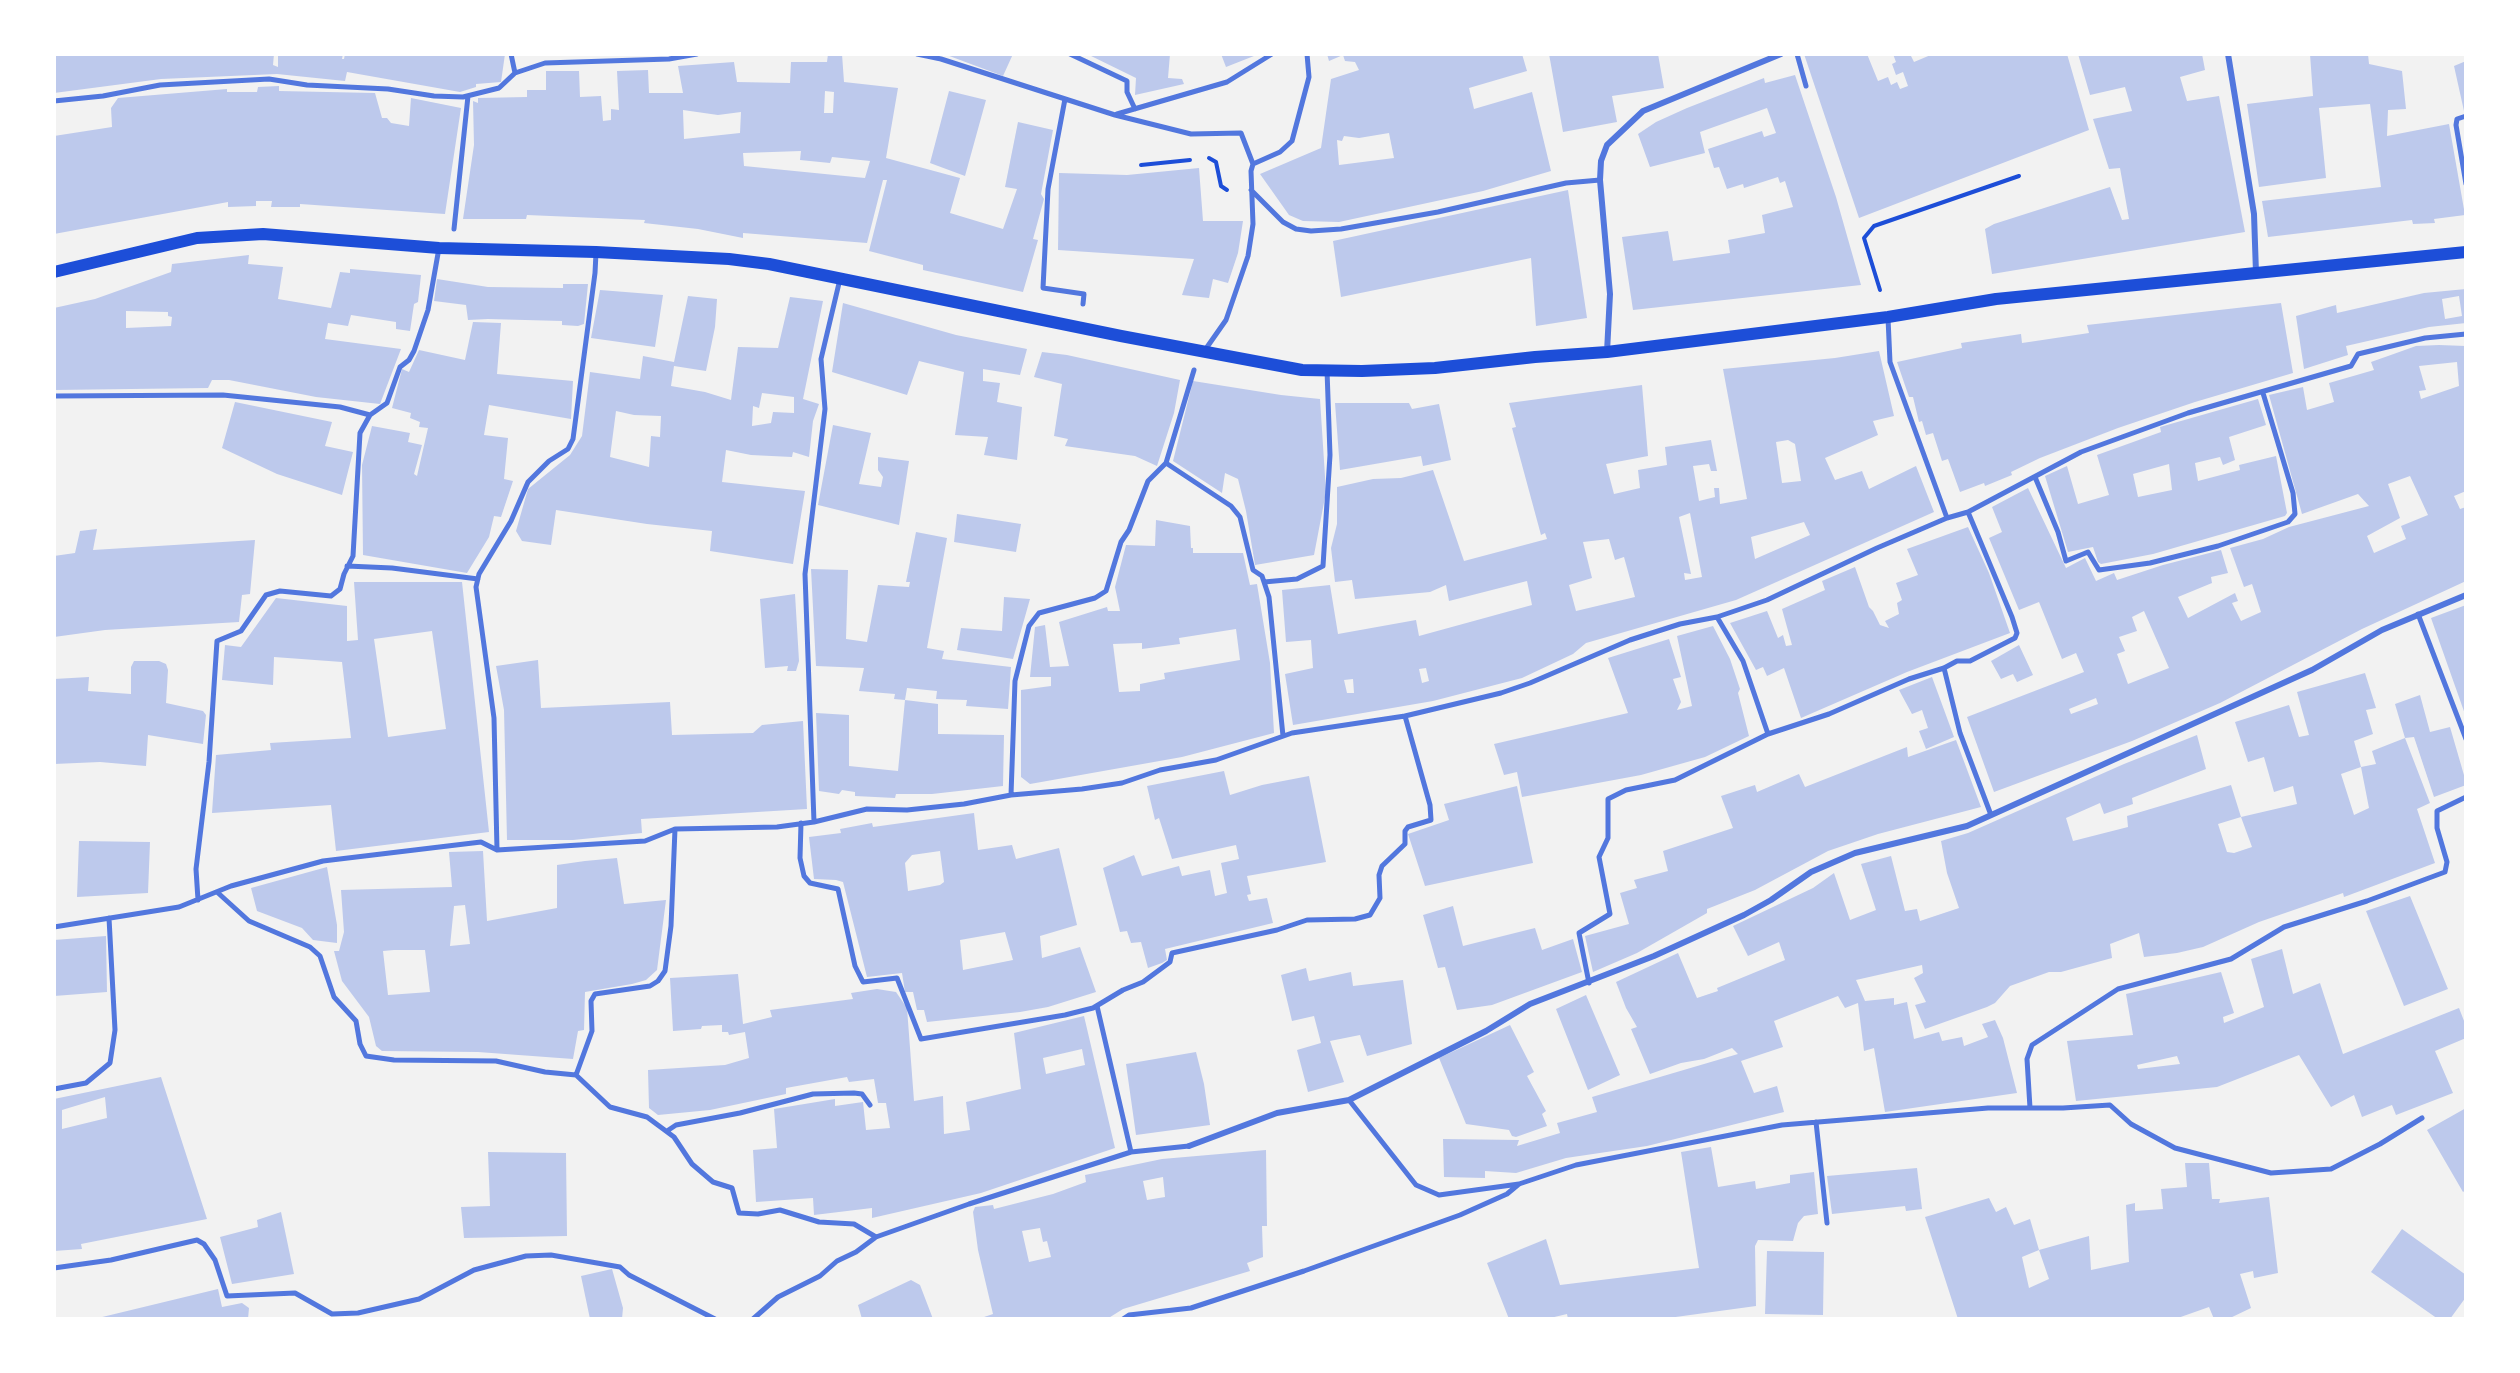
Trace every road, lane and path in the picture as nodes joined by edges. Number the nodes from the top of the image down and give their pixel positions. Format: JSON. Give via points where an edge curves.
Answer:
{"nodes":[{"id":1,"x":511,"y":54,"type":"edge"},
{"id":2,"x":697,"y":54,"type":"edge"},
{"id":3,"x":917,"y":54,"type":"edge"},
{"id":4,"x":1070,"y":54,"type":"edge"},
{"id":5,"x":1308,"y":54,"type":"edge"},
{"id":6,"x":1781,"y":54,"type":"edge"},
{"id":7,"x":1797,"y":54,"type":"edge"},
{"id":8,"x":2228,"y":54,"type":"edge"},
{"id":9,"x":1270,"y":55,"type":"edge"},
{"id":10,"x":515,"y":73,"type":"junction"},
{"id":11,"x":1806,"y":86,"type":"dead end"},
{"id":12,"x":468,"y":96,"type":"junction"},
{"id":13,"x":1065,"y":99,"type":"junction"},
{"id":14,"x":54,"y":101,"type":"edge"},
{"id":15,"x":1135,"y":109,"type":"junction"},
{"id":16,"x":1115,"y":115,"type":"junction"},
{"id":17,"x":2466,"y":116,"type":"edge"},
{"id":18,"x":1195,"y":159,"type":"dead end"},
{"id":19,"x":1202,"y":159,"type":"dead end"},
{"id":20,"x":1253,"y":164,"type":"junction"},
{"id":21,"x":1141,"y":165,"type":"dead end"},
{"id":22,"x":2019,"y":176,"type":"dead end"},
{"id":23,"x":1600,"y":180,"type":"junction"},
{"id":24,"x":2466,"y":184,"type":"edge"},
{"id":25,"x":1251,"y":190,"type":"junction"},
{"id":26,"x":454,"y":229,"type":"dead end"},
{"id":27,"x":439,"y":248,"type":"junction"},
{"id":28,"x":596,"y":252,"type":"junction"},
{"id":29,"x":2466,"y":252,"type":"edge"},
{"id":30,"x":54,"y":272,"type":"edge"},
{"id":31,"x":2256,"y":273,"type":"junction"},
{"id":32,"x":840,"y":278,"type":"junction"},
{"id":33,"x":1083,"y":304,"type":"dead end"},
{"id":34,"x":1888,"y":316,"type":"junction"},
{"id":35,"x":2466,"y":334,"type":"edge"},
{"id":36,"x":1205,"y":350,"type":"junction"},
{"id":37,"x":1607,"y":352,"type":"junction"},
{"id":38,"x":1194,"y":370,"type":"dead end"},
{"id":39,"x":1328,"y":370,"type":"junction"},
{"id":40,"x":2263,"y":393,"type":"junction"},
{"id":41,"x":54,"y":396,"type":"edge"},
{"id":42,"x":370,"y":414,"type":"junction"},
{"id":43,"x":1166,"y":463,"type":"junction"},
{"id":44,"x":2035,"y":477,"type":"junction"},
{"id":45,"x":1968,"y":512,"type":"junction"},
{"id":46,"x":1947,"y":518,"type":"junction"},
{"id":47,"x":347,"y":566,"type":"junction"},
{"id":48,"x":478,"y":579,"type":"junction"},
{"id":49,"x":1264,"y":582,"type":"junction"},
{"id":50,"x":2466,"y":595,"type":"edge"},
{"id":51,"x":2418,"y":614,"type":"junction"},
{"id":52,"x":1717,"y":617,"type":"junction"},
{"id":53,"x":1944,"y":668,"type":"junction"},
{"id":54,"x":1405,"y":716,"type":"junction"},
{"id":55,"x":1768,"y":734,"type":"junction"},
{"id":56,"x":1283,"y":736,"type":"junction"},
{"id":57,"x":2466,"y":739,"type":"edge"},
{"id":58,"x":1011,"y":795,"type":"junction"},
{"id":59,"x":2466,"y":797,"type":"edge"},
{"id":60,"x":1991,"y":815,"type":"junction"},
{"id":61,"x":814,"y":822,"type":"junction"},
{"id":62,"x":801,"y":823,"type":"junction"},
{"id":63,"x":675,"y":829,"type":"junction"},
{"id":64,"x":497,"y":850,"type":"junction"},
{"id":65,"x":217,"y":892,"type":"junction"},
{"id":66,"x":198,"y":900,"type":"junction"},
{"id":67,"x":109,"y":918,"type":"junction"},
{"id":68,"x":54,"y":927,"type":"edge"},
{"id":69,"x":1589,"y":983,"type":"junction"},
{"id":70,"x":1097,"y":1006,"type":"junction"},
{"id":71,"x":576,"y":1075,"type":"junction"},
{"id":72,"x":54,"y":1089,"type":"edge"},
{"id":73,"x":1349,"y":1100,"type":"junction"},
{"id":74,"x":870,"y":1105,"type":"dead end"},
{"id":75,"x":2030,"y":1108,"type":"junction"},
{"id":76,"x":2422,"y":1118,"type":"dead end"},
{"id":77,"x":1816,"y":1122,"type":"junction"},
{"id":78,"x":667,"y":1131,"type":"junction"},
{"id":79,"x":1189,"y":1146,"type":"joint"},
{"id":80,"x":1131,"y":1152,"type":"junction"},
{"id":81,"x":1519,"y":1184,"type":"junction"},
{"id":82,"x":1827,"y":1223,"type":"dead end"},
{"id":83,"x":876,"y":1237,"type":"junction"},
{"id":84,"x":54,"y":1268,"type":"edge"},
{"id":85,"x":715,"y":1319,"type":"edge"},
{"id":86,"x":753,"y":1319,"type":"edge"},
{"id":87,"x":1123,"y":1319,"type":"edge"}],
"edges":[{"from":1,"to":10,"type":"street"},
{"from":2,"to":10,"type":"street","via":[[669,59],[545,63]]},
{"from":3,"to":13,"type":"street"},
{"from":4,"to":15,"type":"street","via":[[1127,81],[1127,92]]},
{"from":5,"to":20,"type":"street","via":[[1309,77],[1292,141],[1280,152]]},
{"from":6,"to":23,"type":"street","via":[[1643,111],[1607,145]]},
{"from":7,"to":11,"type":"street"},
{"from":8,"to":31,"type":"street","via":[[2254,214]]},
{"from":9,"to":15,"type":"street","via":[[1227,82]]},
{"from":10,"to":12,"type":"street","via":[[500,88]]},
{"from":12,"to":14,"type":"street","via":[[269,79],[160,85]]},
{"from":12,"to":26,"type":"street"},
{"from":13,"to":16,"type":"street"},
{"from":13,"to":33,"type":"street","via":[[1048,189],[1043,288],[1084,294]]},
{"from":15,"to":16,"type":"street"},
{"from":16,"to":20,"type":"street","via":[[1191,134],[1241,133]]},
{"from":17,"to":24,"type":"street","via":[[2457,119],[2456,125]]},
{"from":18,"to":21,"type":"path"},
{"from":19,"to":25,"type":"path","via":[[1216,162],[1224,190]]},
{"from":20,"to":25,"type":"street"},
{"from":22,"to":34,"type":"path","via":[[1874,226],[1867,232],[1864,238]]},
{"from":23,"to":25,"type":"street","via":[[1566,183],[1438,212],[1311,231],[1283,222]]},
{"from":23,"to":37,"type":"street","via":[[1610,294]]},
{"from":25,"to":36,"type":"street","via":[[1253,224],[1248,256],[1226,320]]},
{"from":27,"to":28,"type":"main road"},
{"from":27,"to":30,"type":"main road","via":[[263,234],[229,235],[197,238]]},
{"from":27,"to":42,"type":"street","via":[[428,310],[414,351],[400,366],[387,403]]},
{"from":28,"to":32,"type":"main road","via":[[729,259]]},
{"from":28,"to":48,"type":"street","via":[[573,439],[568,449],[528,482]]},
{"from":29,"to":31,"type":"main road"},
{"from":31,"to":34,"type":"main road","via":[[1996,299]]},
{"from":32,"to":36,"type":"main road"},
{"from":32,"to":61,"type":"street","via":[[821,359],[825,409],[805,574]]},
{"from":34,"to":37,"type":"main road"},
{"from":34,"to":46,"type":"street","via":[[1890,362]]},
{"from":35,"to":40,"type":"street","via":[[2425,338],[2358,354],[2351,366]]},
{"from":36,"to":39,"type":"main road","via":[[1302,370]]},
{"from":37,"to":39,"type":"main road","via":[[1435,368]]},
{"from":38,"to":43,"type":"street"},
{"from":39,"to":49,"type":"street","via":[[1330,455],[1323,566],[1297,579]]},
{"from":40,"to":44,"type":"street","via":[[2188,413],[2081,452]]},
{"from":40,"to":44,"type":"street","via":[[2293,494],[2295,514],[2288,522],[2218,546],[2150,563],[2099,570],[2088,552],[2066,561]]},
{"from":41,"to":42,"type":"street","via":[[223,395]]},
{"from":42,"to":47,"type":"street","via":[[360,433],[353,556]]},
{"from":43,"to":49,"type":"street","via":[[1231,506],[1240,517],[1253,570]]},
{"from":43,"to":58,"type":"street","via":[[1148,481],[1121,542],[1106,591],[1095,598],[1039,613],[1029,626],[1016,681]]},
{"from":44,"to":45,"type":"street"},
{"from":45,"to":46,"type":"street"},
{"from":45,"to":53,"type":"street","via":[[2017,633],[2016,638],[1981,656]]},
{"from":46,"to":52,"type":"street","via":[[1767,600]]},
{"from":47,"to":48,"type":"street"},
{"from":47,"to":66,"type":"street","via":[[340,589],[331,596],[280,591],[266,595],[241,631],[217,641],[209,762],[196,869]]},
{"from":48,"to":64,"type":"street","via":[[477,603],[494,718]]},
{"from":49,"to":56,"type":"street","via":[[1269,597]]},
{"from":50,"to":51,"type":"street"},
{"from":51,"to":57,"type":"street"},
{"from":51,"to":60,"type":"street","via":[[2312,670]]},
{"from":52,"to":54,"type":"street","via":[[1630,640],[1501,693]]},
{"from":52,"to":55,"type":"street","via":[[1743,661]]},
{"from":53,"to":55,"type":"street"},
{"from":53,"to":60,"type":"street","via":[[1960,734]]},
{"from":54,"to":56,"type":"street"},
{"from":54,"to":70,"type":"street","via":[[1431,820],[1404,831],[1405,844],[1382,866],[1380,898],[1371,915],[1307,920],[1217,944],[1188,947],[1172,953],[1170,962],[1143,982]]},
{"from":55,"to":69,"type":"street","via":[[1675,780],[1626,790],[1608,799],[1608,838],[1599,856],[1610,914],[1579,933]]},
{"from":56,"to":58,"type":"street","via":[[1216,760],[1122,783]]},
{"from":58,"to":61,"type":"street","via":[[907,810],[867,809]]},
{"from":59,"to":75,"type":"street","via":[[2437,812],[2437,828],[2447,862],[2445,872],[2367,902],[2284,927],[2231,959],[2118,989],[2032,1045],[2026,1059]]},
{"from":60,"to":69,"type":"street","via":[[1967,826],[1855,853],[1811,872],[1771,900],[1697,938]]},
{"from":61,"to":62,"type":"street"},
{"from":62,"to":63,"type":"street"},
{"from":62,"to":70,"type":"street","via":[[804,876],[810,883],[838,889],[855,966],[863,982],[897,978],[921,1039],[1065,1016]]},
{"from":63,"to":64,"type":"street","via":[[645,841]]},
{"from":63,"to":71,"type":"street","via":[[665,971],[650,986],[595,994],[591,1001],[592,1031]]},
{"from":64,"to":65,"type":"street","via":[[481,842],[323,861]]},
{"from":65,"to":66,"type":"street"},
{"from":65,"to":71,"type":"street","via":[[249,921],[310,947],[320,956],[334,997],[356,1021],[366,1056],[496,1061]]},
{"from":66,"to":67,"type":"street","via":[[179,907]]},
{"from":67,"to":68,"type":"street"},
{"from":67,"to":72,"type":"street","via":[[115,1030],[110,1063],[86,1083]]},
{"from":69,"to":73,"type":"street","via":[[1530,1004]]},
{"from":70,"to":80,"type":"street"},
{"from":71,"to":78,"type":"street","via":[[610,1107],[647,1117]]},
{"from":73,"to":79,"type":"street","via":[[1277,1113]]},
{"from":73,"to":81,"type":"street","via":[[1416,1185],[1439,1195]]},
{"from":74,"to":78,"type":"street","via":[[862,1094],[813,1094],[676,1125]]},
{"from":75,"to":76,"type":"street","via":[[2110,1105],[2132,1125],[2175,1148],[2271,1173],[2331,1169]]},
{"from":75,"to":77,"type":"street"},
{"from":77,"to":81,"type":"street","via":[[1782,1125],[1576,1165]]},
{"from":77,"to":82,"type":"street"},
{"from":78,"to":83,"type":"street","via":[[692,1164],[713,1182],[732,1188],[739,1213],[780,1210],[819,1222],[854,1224]]},
{"from":79,"to":80,"type":"street"},
{"from":80,"to":83,"type":"street"},
{"from":81,"to":87,"type":"street","via":[[1507,1194],[1460,1215],[1304,1272],[1191,1308]]},
{"from":83,"to":86,"type":"street","via":[[820,1276],[778,1298]]},
{"from":84,"to":85,"type":"street","via":[[111,1260],[197,1239],[215,1260],[228,1296],[295,1293],[332,1314],[358,1313],[419,1299],[474,1270],[526,1256],[551,1255],[620,1267]]}]}
